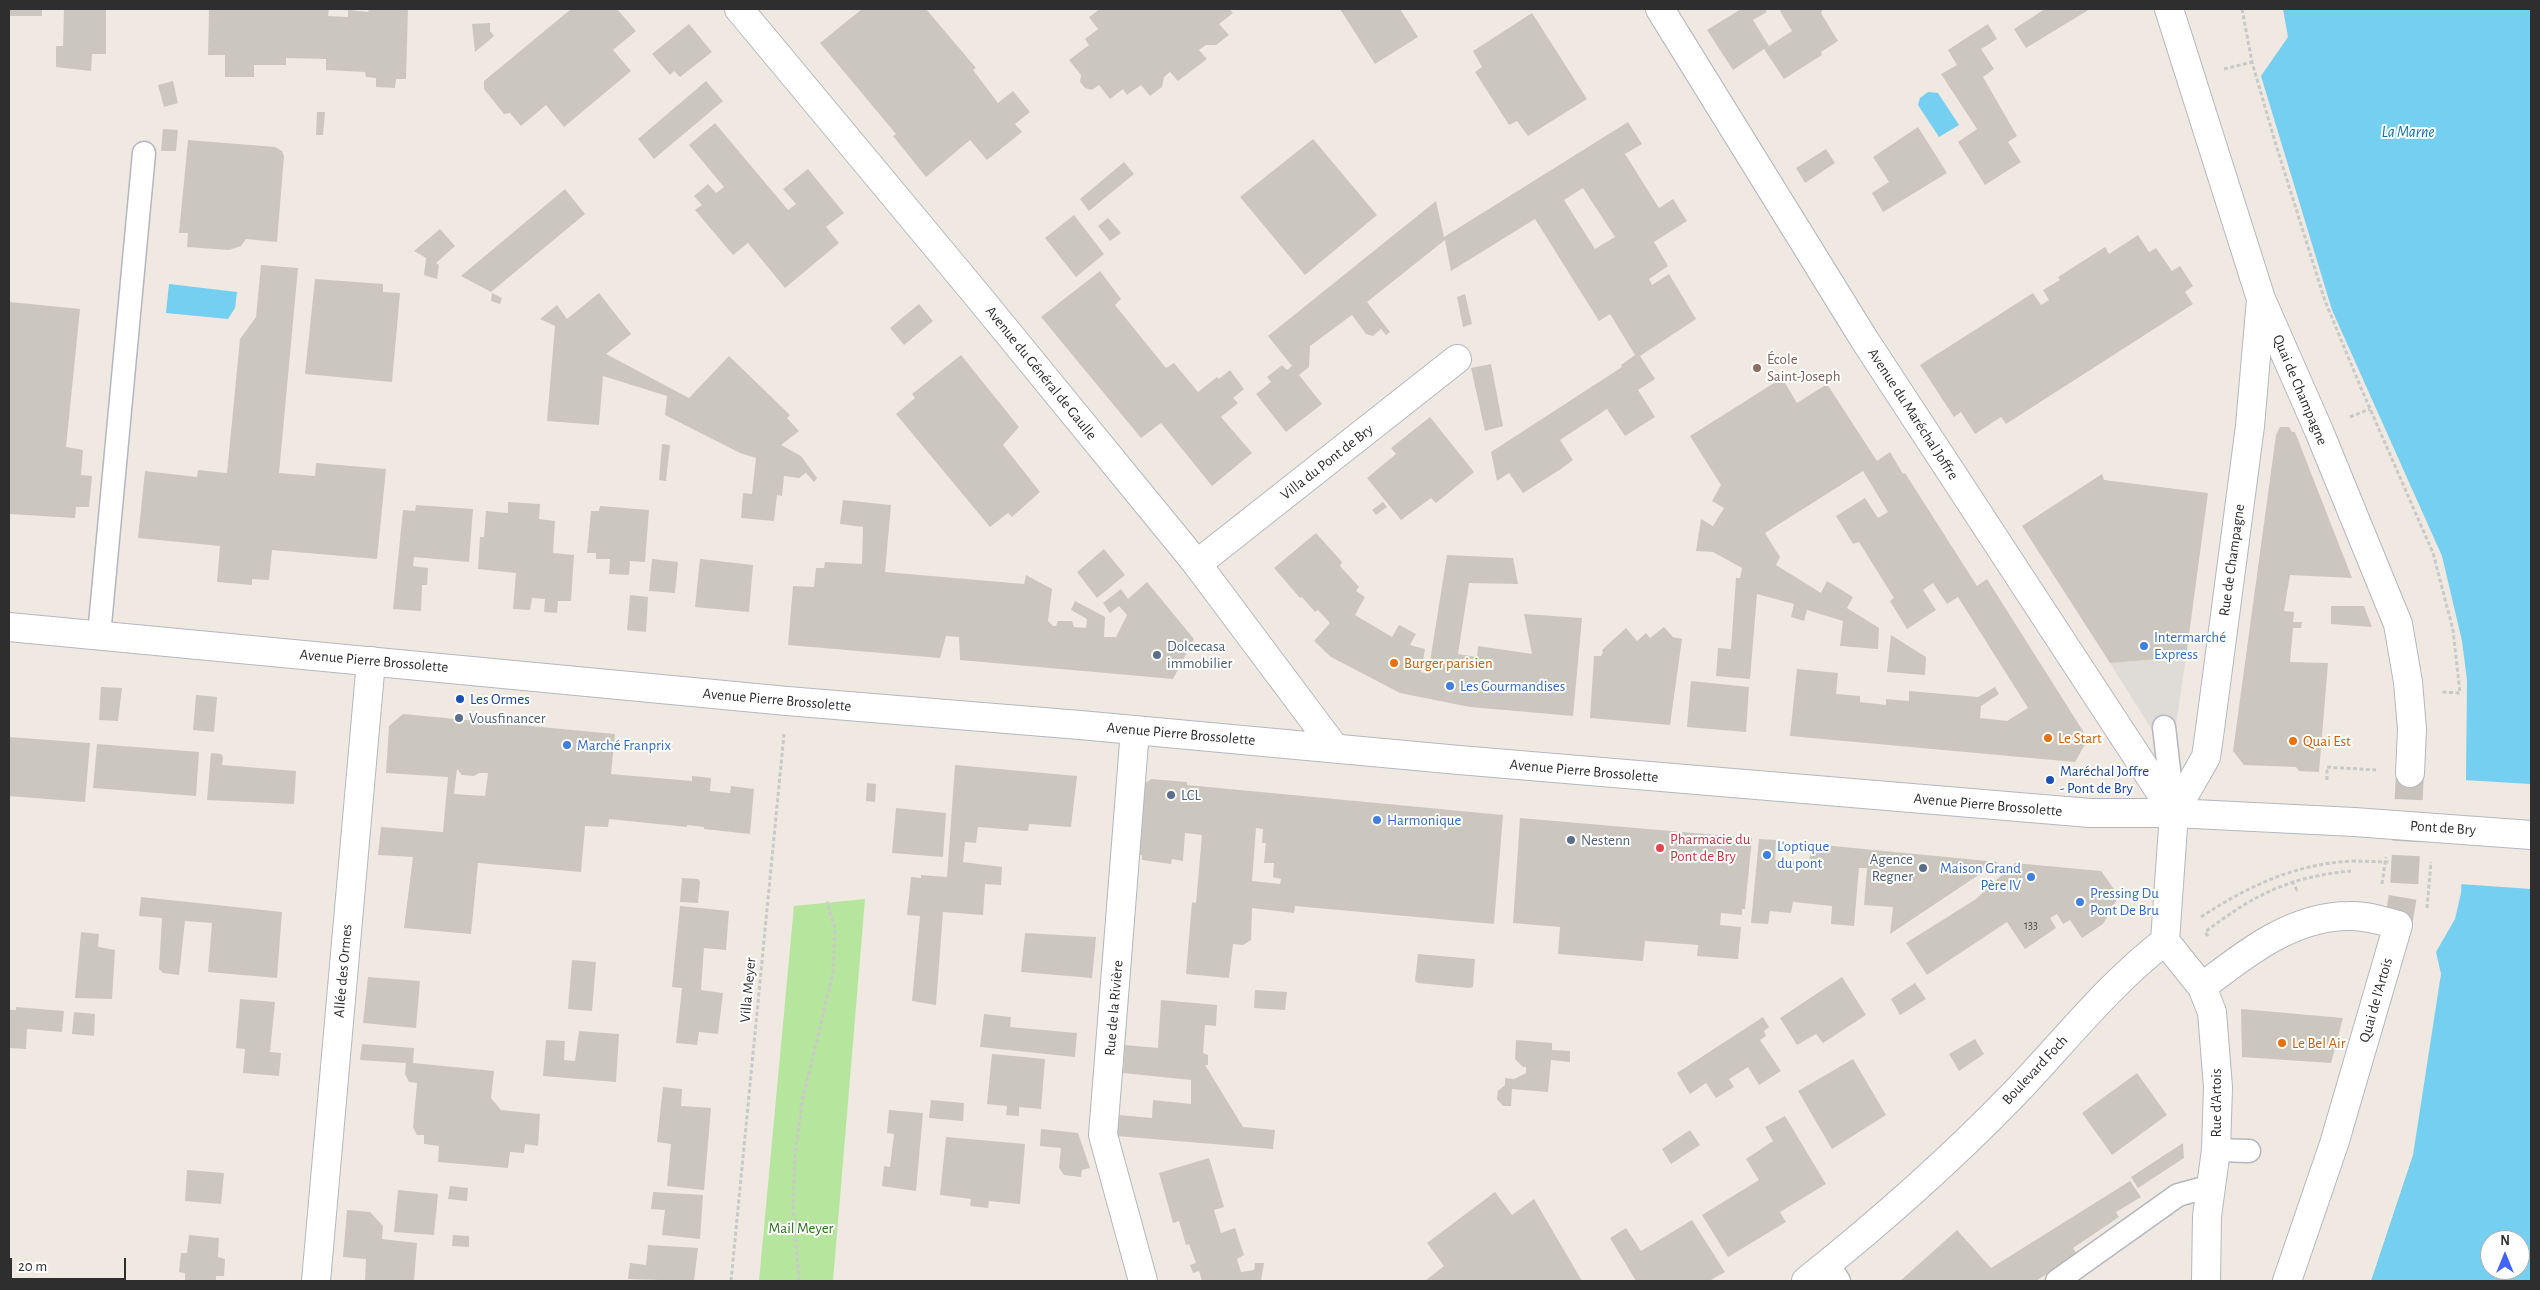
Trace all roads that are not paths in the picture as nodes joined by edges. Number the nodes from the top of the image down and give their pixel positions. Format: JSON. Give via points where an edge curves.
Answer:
{"nodes":[{"id":1,"x":738,"y":9,"type":"edge"},
{"id":2,"x":1660,"y":9,"type":"edge"},
{"id":3,"x":2169,"y":9,"type":"edge"},
{"id":4,"x":144,"y":153,"type":"dead end"},
{"id":5,"x":2261,"y":299,"type":"junction"},
{"id":6,"x":1457,"y":359,"type":"dead end"},
{"id":7,"x":1197,"y":564,"type":"junction"},
{"id":8,"x":9,"y":627,"type":"edge"},
{"id":9,"x":99,"y":636,"type":"junction"},
{"id":10,"x":371,"y":661,"type":"junction"},
{"id":11,"x":2164,"y":727,"type":"dead end"},
{"id":12,"x":1136,"y":730,"type":"junction"},
{"id":13,"x":1334,"y":747,"type":"junction"},
{"id":14,"x":2410,"y":772,"type":"tunnel mouth"},
{"id":15,"x":2174,"y":813,"type":"junction"},
{"id":16,"x":2354,"y":822,"type":"joint"},
{"id":17,"x":2531,"y":835,"type":"edge"},
{"id":18,"x":2164,"y":941,"type":"junction"},
{"id":19,"x":2202,"y":986,"type":"junction"},
{"id":20,"x":2216,"y":1150,"type":"junction"},
{"id":21,"x":2249,"y":1151,"type":"dead end"},
{"id":22,"x":2211,"y":1186,"type":"junction"},
{"id":23,"x":1833,"y":1273,"type":"edge"},
{"id":24,"x":316,"y":1281,"type":"edge"},
{"id":25,"x":1143,"y":1281,"type":"edge"},
{"id":26,"x":1806,"y":1281,"type":"edge"},
{"id":27,"x":2057,"y":1281,"type":"edge"},
{"id":28,"x":2206,"y":1281,"type":"edge"},
{"id":29,"x":2287,"y":1281,"type":"edge"}],
"edges":[{"from":1,"to":7,"type":"street","name":"Avenue du Général de Gaulle"},
{"from":2,"to":15,"type":"street","name":"Avenue du Maréchal Joffre","via":[[1864,339]]},
{"from":3,"to":5,"type":"street","name":"Quai de Champagne"},
{"from":4,"to":9,"type":"lane"},
{"from":5,"to":14,"type":"street","name":"Quai de Champagne","via":[[2319,430],[2398,624],[2408,682]]},
{"from":5,"to":15,"type":"street","name":"Rue de Champagne","via":[[2250,426],[2206,757]]},
{"from":6,"to":7,"type":"street","name":"Villa du Pont de Bry"},
{"from":7,"to":13,"type":"street","name":"Avenue du Général de Gaulle"},
{"from":8,"to":9,"type":"street","name":"Avenue Pierre Brossolette"},
{"from":9,"to":10,"type":"street","name":"Avenue Pierre Brossolette"},
{"from":10,"to":12,"type":"street","name":"Avenue Pierre Brossolette"},
{"from":10,"to":24,"type":"street","name":"Allée des Ormes"},
{"from":11,"to":15,"type":"lane"},
{"from":12,"to":13,"type":"street","name":"Avenue Pierre Brossolette"},
{"from":12,"to":25,"type":"street","name":"Rue de la Rivière","via":[[1104,1135]]},
{"from":13,"to":15,"type":"street","name":"Avenue Pierre Brossolette","via":[[2090,813]]},
{"from":15,"to":16,"type":"street","name":"Avenue Pierre Brossolette"},
{"from":15,"to":18,"type":"street"},
{"from":16,"to":17,"type":"street","name":"Pont de Bry","bridge":true},
{"from":18,"to":19,"type":"street","name":"Rue d'Artois"},
{"from":18,"to":23,"type":"street","name":"Boulevard Foch","via":[[2124,974],[2013,1094],[1868,1232]]},
{"from":19,"to":20,"type":"street","name":"Rue d'Artois","via":[[2212,1012],[2218,1087]]},
{"from":19,"to":29,"type":"street","name":"Quai de l'Artois","via":[[2282,932],[2302,924],[2350,915],[2398,925],[2327,1144]]},
{"from":20,"to":21,"type":"lane"},
{"from":20,"to":22,"type":"street","name":"Rue d'Artois"},
{"from":22,"to":27,"type":"lane","via":[[2178,1195]]},
{"from":22,"to":28,"type":"street","name":"Rue d'Artois"},
{"from":23,"to":26,"type":"street","name":"Boulevard Foch"}]}
